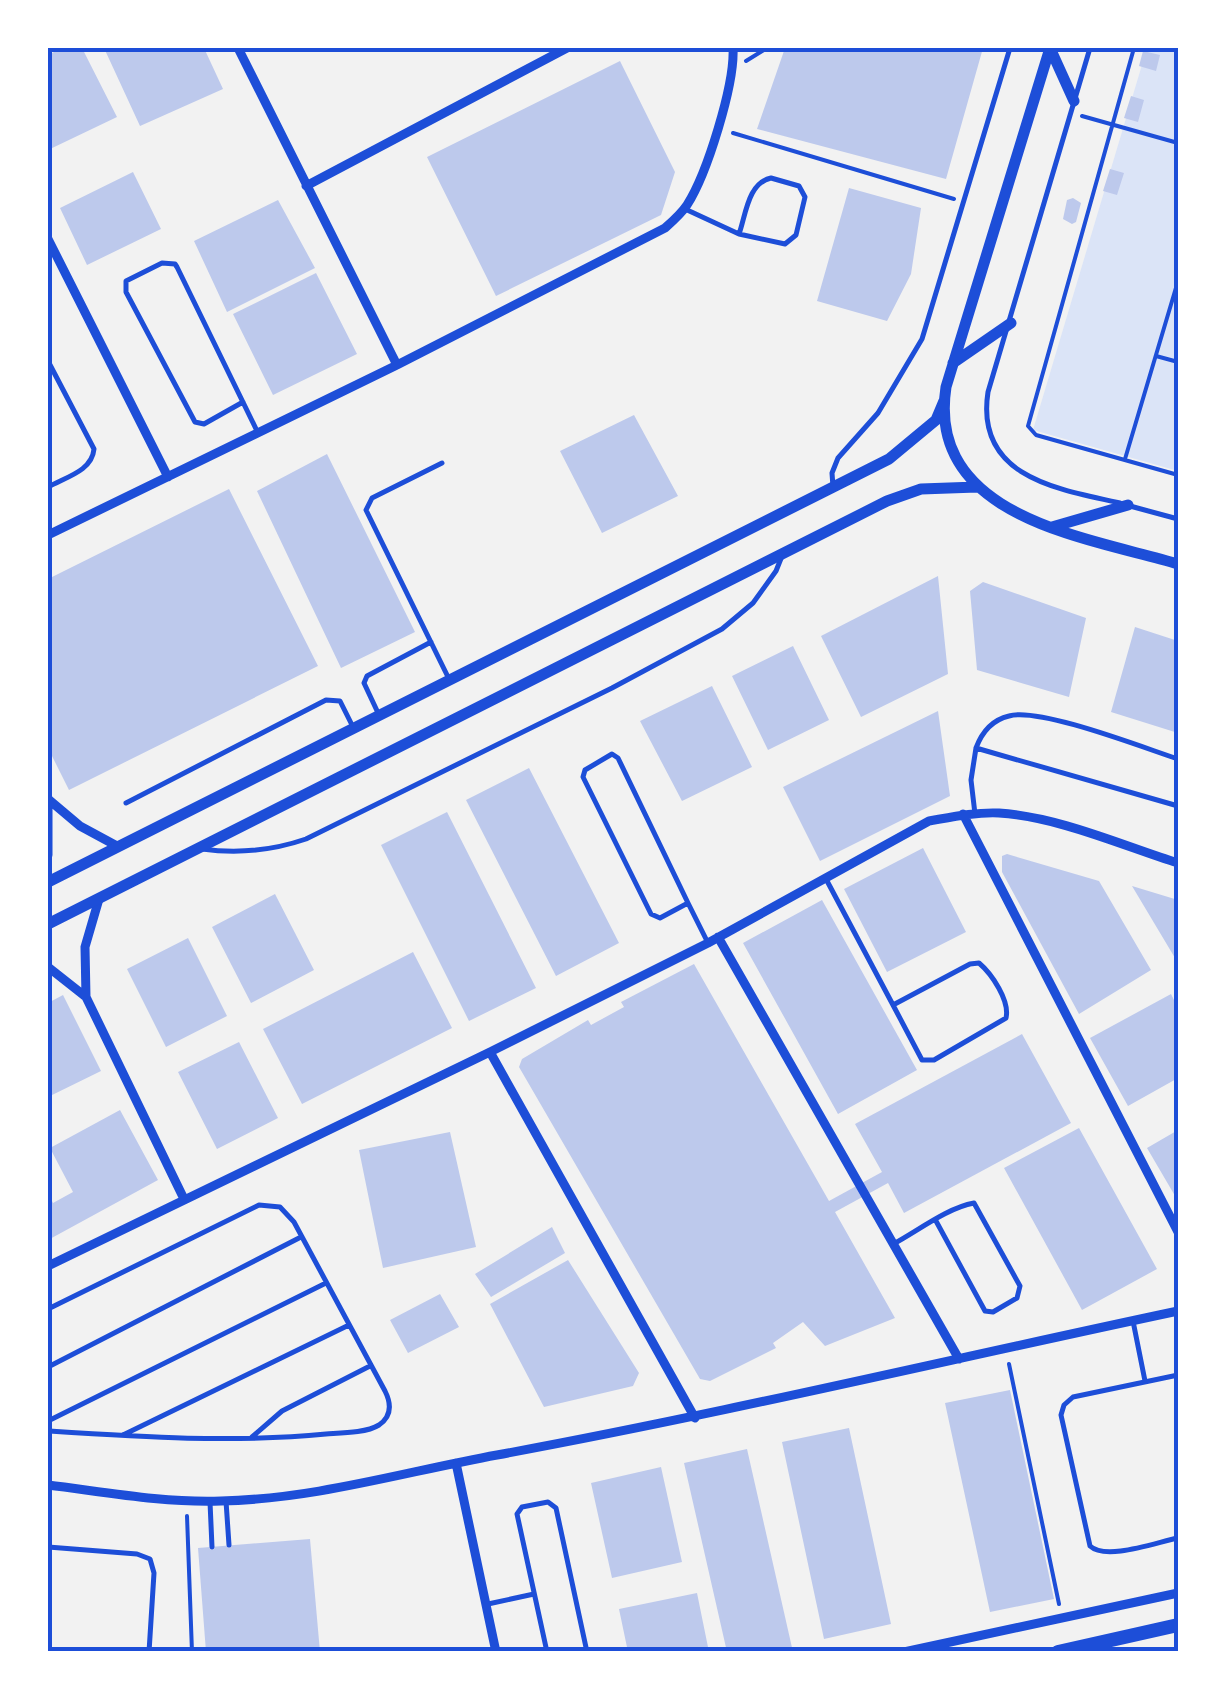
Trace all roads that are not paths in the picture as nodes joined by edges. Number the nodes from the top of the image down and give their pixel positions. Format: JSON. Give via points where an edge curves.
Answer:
{"nodes":[{"id":1,"x":238,"y":48,"type":"edge"},
{"id":2,"x":567,"y":48,"type":"edge"},
{"id":3,"x":733,"y":48,"type":"edge"},
{"id":4,"x":1010,"y":48,"type":"edge"},
{"id":5,"x":1050,"y":48,"type":"edge"},
{"id":6,"x":1090,"y":48,"type":"edge"},
{"id":7,"x":1073,"y":107,"type":"junction"},
{"id":8,"x":306,"y":186,"type":"junction"},
{"id":9,"x":684,"y":210,"type":"junction"},
{"id":10,"x":739,"y":234,"type":"junction"},
{"id":11,"x":48,"y":239,"type":"edge"},
{"id":12,"x":1011,"y":323,"type":"junction"},
{"id":13,"x":48,"y":361,"type":"edge"},
{"id":14,"x":954,"y":362,"type":"junction"},
{"id":15,"x":397,"y":365,"type":"junction"},
{"id":16,"x":944,"y":401,"type":"junction"},
{"id":17,"x":243,"y":402,"type":"junction"},
{"id":18,"x":258,"y":433,"type":"junction"},
{"id":19,"x":442,"y":462,"type":"dead end"},
{"id":20,"x":168,"y":477,"type":"junction"},
{"id":21,"x":48,"y":486,"type":"edge"},
{"id":22,"x":977,"y":486,"type":"junction"},
{"id":23,"x":833,"y":487,"type":"junction"},
{"id":24,"x":1128,"y":505,"type":"junction"},
{"id":25,"x":1178,"y":520,"type":"edge"},
{"id":26,"x":1052,"y":527,"type":"junction"},
{"id":27,"x":48,"y":535,"type":"edge"},
{"id":28,"x":784,"y":553,"type":"junction"},
{"id":29,"x":1178,"y":564,"type":"edge"},
{"id":30,"x":431,"y":642,"type":"junction"},
{"id":31,"x":449,"y":679,"type":"junction"},
{"id":32,"x":379,"y":716,"type":"junction"},
{"id":33,"x":353,"y":728,"type":"junction"},
{"id":34,"x":976,"y":748,"type":"junction"},
{"id":35,"x":1178,"y":759,"type":"edge"},
{"id":36,"x":48,"y":799,"type":"edge"},
{"id":37,"x":126,"y":803,"type":"dead end"},
{"id":38,"x":1178,"y":806,"type":"edge"},
{"id":39,"x":969,"y":814,"type":"junction"},
{"id":40,"x":117,"y":846,"type":"junction"},
{"id":41,"x":198,"y":848,"type":"junction"},
{"id":42,"x":48,"y":855,"type":"edge"},
{"id":43,"x":1178,"y":863,"type":"edge"},
{"id":44,"x":824,"y":877,"type":"junction"},
{"id":45,"x":48,"y":882,"type":"edge"},
{"id":46,"x":99,"y":898,"type":"junction"},
{"id":47,"x":688,"y":903,"type":"junction"},
{"id":48,"x":48,"y":924,"type":"edge"},
{"id":49,"x":712,"y":940,"type":"junction"},
{"id":50,"x":48,"y":967,"type":"edge"},
{"id":51,"x":86,"y":997,"type":"junction"},
{"id":52,"x":893,"y":1005,"type":"junction"},
{"id":53,"x":490,"y":1052,"type":"junction"},
{"id":54,"x":184,"y":1199,"type":"junction"},
{"id":55,"x":936,"y":1221,"type":"junction"},
{"id":56,"x":1178,"y":1232,"type":"edge"},
{"id":57,"x":301,"y":1237,"type":"junction"},
{"id":58,"x":894,"y":1244,"type":"junction"},
{"id":59,"x":48,"y":1266,"type":"edge"},
{"id":60,"x":326,"y":1283,"type":"junction"},
{"id":61,"x":48,"y":1308,"type":"edge"},
{"id":62,"x":1178,"y":1311,"type":"edge"},
{"id":63,"x":1134,"y":1320,"type":"junction"},
{"id":64,"x":349,"y":1325,"type":"junction"},
{"id":65,"x":959,"y":1359,"type":"junction"},
{"id":66,"x":371,"y":1366,"type":"junction"},
{"id":67,"x":48,"y":1367,"type":"edge"},
{"id":68,"x":1178,"y":1375,"type":"edge"},
{"id":69,"x":1145,"y":1382,"type":"junction"},
{"id":70,"x":696,"y":1418,"type":"junction"},
{"id":71,"x":48,"y":1421,"type":"edge"},
{"id":72,"x":48,"y":1431,"type":"edge"},
{"id":73,"x":122,"y":1436,"type":"junction"},
{"id":74,"x":250,"y":1440,"type":"junction"},
{"id":75,"x":456,"y":1463,"type":"junction"},
{"id":76,"x":48,"y":1485,"type":"edge"},
{"id":77,"x":226,"y":1501,"type":"junction"},
{"id":78,"x":210,"y":1502,"type":"junction"},
{"id":79,"x":1178,"y":1538,"type":"edge"},
{"id":80,"x":229,"y":1545,"type":"dead end"},
{"id":81,"x":48,"y":1547,"type":"edge"},
{"id":82,"x":212,"y":1547,"type":"dead end"},
{"id":83,"x":1178,"y":1592,"type":"edge"},
{"id":84,"x":535,"y":1594,"type":"junction"},
{"id":85,"x":488,"y":1604,"type":"junction"},
{"id":86,"x":1178,"y":1626,"type":"edge"},
{"id":87,"x":149,"y":1652,"type":"edge"},
{"id":88,"x":496,"y":1652,"type":"edge"},
{"id":89,"x":548,"y":1652,"type":"edge"},
{"id":90,"x":587,"y":1652,"type":"edge"},
{"id":91,"x":904,"y":1652,"type":"edge"},
{"id":92,"x":1058,"y":1652,"type":"edge"}],
"edges":[{"from":1,"to":8,"type":"street"},
{"from":2,"to":8,"type":"street"},
{"from":3,"to":9,"type":"street","via":[[734,70]]},
{"from":4,"to":23,"type":"lane","via":[[922,339],[885,402],[838,458]]},
{"from":5,"to":7,"type":"street"},
{"from":5,"to":14,"type":"street"},
{"from":6,"to":7,"type":"lane"},
{"from":7,"to":12,"type":"lane"},
{"from":8,"to":15,"type":"street"},
{"from":9,"to":10,"type":"lane"},
{"from":9,"to":15,"type":"street","via":[[643,241]]},
{"from":10,"to":10,"type":"lane","via":[[789,242],[796,236],[802,188],[761,181]]},
{"from":11,"to":20,"type":"street"},
{"from":12,"to":14,"type":"street"},
{"from":12,"to":24,"type":"lane","via":[[985,413],[998,453],[1033,478]]},
{"from":13,"to":21,"type":"lane","via":[[94,448],[88,466]]},
{"from":14,"to":16,"type":"street"},
{"from":15,"to":18,"type":"street"},
{"from":16,"to":22,"type":"street","via":[[950,448]]},
{"from":16,"to":23,"type":"street","via":[[936,420],[906,448]]},
{"from":17,"to":17,"type":"lane","via":[[174,264],[126,281],[195,422],[204,424]]},
{"from":17,"to":18,"type":"lane"},
{"from":18,"to":20,"type":"street"},
{"from":19,"to":30,"type":"lane","via":[[366,505]]},
{"from":20,"to":27,"type":"street"},
{"from":22,"to":26,"type":"street","via":[[1024,518]]},
{"from":22,"to":28,"type":"street","via":[[904,494]]},
{"from":23,"to":31,"type":"street"},
{"from":24,"to":25,"type":"lane"},
{"from":24,"to":26,"type":"street"},
{"from":26,"to":29,"type":"street"},
{"from":28,"to":41,"type":"street"},
{"from":28,"to":41,"type":"lane","via":[[738,617],[612,688],[306,839],[242,852]]},
{"from":30,"to":31,"type":"lane"},
{"from":30,"to":32,"type":"lane","via":[[367,676],[364,684]]},
{"from":31,"to":32,"type":"street"},
{"from":32,"to":33,"type":"street"},
{"from":33,"to":37,"type":"lane","via":[[340,702],[326,700]]},
{"from":33,"to":40,"type":"street"},
{"from":34,"to":35,"type":"lane","via":[[986,728],[1022,713]]},
{"from":34,"to":38,"type":"lane"},
{"from":34,"to":39,"type":"lane"},
{"from":36,"to":40,"type":"street"},
{"from":36,"to":42,"type":"street"},
{"from":39,"to":43,"type":"street","via":[[1032,818]]},
{"from":39,"to":44,"type":"street","via":[[929,821]]},
{"from":39,"to":56,"type":"street"},
{"from":40,"to":45,"type":"street"},
{"from":41,"to":46,"type":"street"},
{"from":44,"to":49,"type":"street"},
{"from":44,"to":52,"type":"lane"},
{"from":46,"to":48,"type":"street"},
{"from":46,"to":51,"type":"street","via":[[85,947]]},
{"from":47,"to":47,"type":"lane","via":[[617,756],[585,770],[652,916],[662,918]]},
{"from":47,"to":49,"type":"lane"},
{"from":49,"to":53,"type":"street"},
{"from":49,"to":58,"type":"street"},
{"from":50,"to":51,"type":"street"},
{"from":51,"to":54,"type":"street"},
{"from":52,"to":52,"type":"lane","via":[[926,1061],[1002,1021],[1008,1008],[986,969],[974,963]]},
{"from":53,"to":54,"type":"street"},
{"from":53,"to":70,"type":"street"},
{"from":54,"to":59,"type":"street"},
{"from":55,"to":55,"type":"lane","via":[[984,1312],[1020,1296],[977,1205]]},
{"from":55,"to":58,"type":"lane"},
{"from":57,"to":60,"type":"lane"},
{"from":57,"to":61,"type":"lane","via":[[280,1207],[259,1205]]},
{"from":57,"to":67,"type":"lane"},
{"from":58,"to":65,"type":"street"},
{"from":60,"to":64,"type":"lane"},
{"from":60,"to":71,"type":"lane"},
{"from":62,"to":63,"type":"street"},
{"from":63,"to":65,"type":"street"},
{"from":63,"to":69,"type":"lane"},
{"from":64,"to":66,"type":"lane"},
{"from":64,"to":73,"type":"lane"},
{"from":65,"to":70,"type":"street"},
{"from":66,"to":74,"type":"lane","via":[[282,1411]]},
{"from":66,"to":74,"type":"lane","via":[[390,1407],[376,1427]]},
{"from":68,"to":69,"type":"lane"},
{"from":69,"to":79,"type":"lane","via":[[1072,1397],[1064,1405],[1078,1500],[1096,1552]]},
{"from":70,"to":75,"type":"street"},
{"from":72,"to":73,"type":"lane"},
{"from":73,"to":74,"type":"lane"},
{"from":75,"to":77,"type":"street","via":[[319,1493]]},
{"from":75,"to":85,"type":"street"},
{"from":76,"to":78,"type":"street"},
{"from":77,"to":78,"type":"street"},
{"from":77,"to":80,"type":"lane"},
{"from":78,"to":82,"type":"lane"},
{"from":81,"to":87,"type":"lane","via":[[150,1559]]},
{"from":83,"to":91,"type":"street"},
{"from":84,"to":85,"type":"lane"},
{"from":84,"to":89,"type":"lane"},
{"from":84,"to":90,"type":"lane","via":[[518,1514],[522,1507],[548,1502],[556,1508]]},
{"from":85,"to":88,"type":"street"},
{"from":86,"to":92,"type":"main road"}]}
